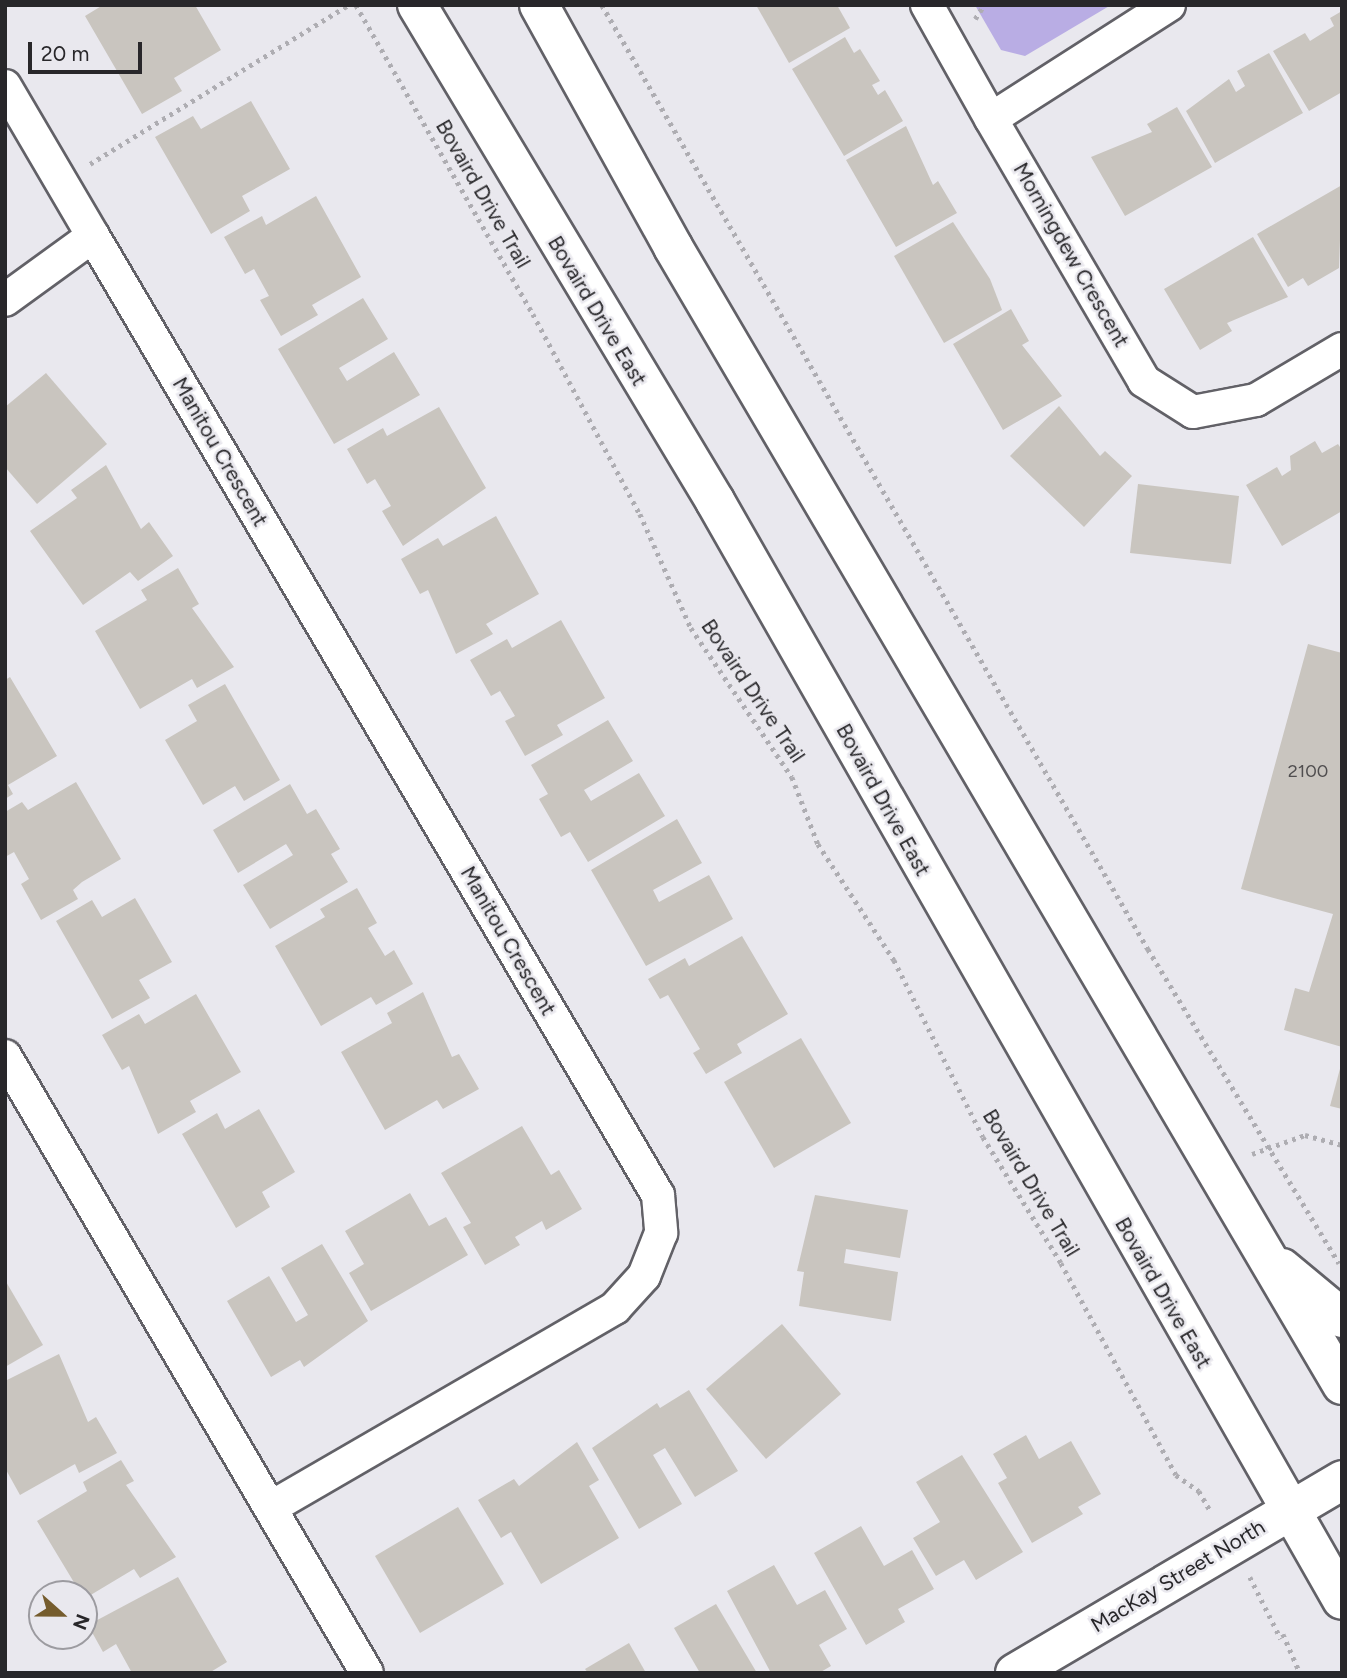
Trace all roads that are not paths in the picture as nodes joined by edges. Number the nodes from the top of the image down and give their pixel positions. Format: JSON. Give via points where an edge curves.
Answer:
{"nodes":[{"id":1,"x":417,"y":5,"type":"edge"},
{"id":2,"x":539,"y":5,"type":"edge"},
{"id":3,"x":927,"y":5,"type":"edge"},
{"id":4,"x":1169,"y":5,"type":"edge"},
{"id":5,"x":5,"y":86,"type":"edge"},
{"id":6,"x":992,"y":119,"type":"junction"},
{"id":7,"x":93,"y":236,"type":"junction"},
{"id":8,"x":5,"y":300,"type":"edge"},
{"id":9,"x":1342,"y":349,"type":"edge"},
{"id":10,"x":5,"y":1056,"type":"edge"},
{"id":11,"x":1257,"y":1247,"type":"junction"},
{"id":12,"x":1342,"y":1318,"type":"edge"},
{"id":13,"x":1342,"y":1385,"type":"edge"},
{"id":14,"x":1342,"y":1480,"type":"edge"},
{"id":15,"x":273,"y":1507,"type":"junction"},
{"id":16,"x":1289,"y":1511,"type":"junction"},
{"id":17,"x":1342,"y":1600,"type":"edge"},
{"id":18,"x":366,"y":1673,"type":"edge"},
{"id":19,"x":1015,"y":1673,"type":"edge"}],
"edges":[{"from":1,"to":16,"type":"main road","name":"Bovaird Drive East","via":[[715,502]]},
{"from":2,"to":11,"type":"main road","via":[[673,247]]},
{"from":3,"to":6,"type":"street","name":"Morningdew Crescent"},
{"from":4,"to":6,"type":"street"},
{"from":5,"to":7,"type":"street","name":"Manitou Crescent"},
{"from":6,"to":9,"type":"street","name":"Morningdew Crescent","via":[[1144,381],[1193,412],[1256,400]]},
{"from":7,"to":8,"type":"street"},
{"from":7,"to":15,"type":"street","name":"Manitou Crescent","via":[[658,1195],[661,1233],[645,1276],[615,1308]]},
{"from":10,"to":15,"type":"street"},
{"from":11,"to":12,"type":"main road"},
{"from":11,"to":13,"type":"main road"},
{"from":14,"to":16,"type":"main road","name":"MacKay Street North"},
{"from":15,"to":18,"type":"street"},
{"from":16,"to":17,"type":"main road","name":"Bovaird Drive East"},
{"from":16,"to":19,"type":"main road","name":"MacKay Street North"}]}
